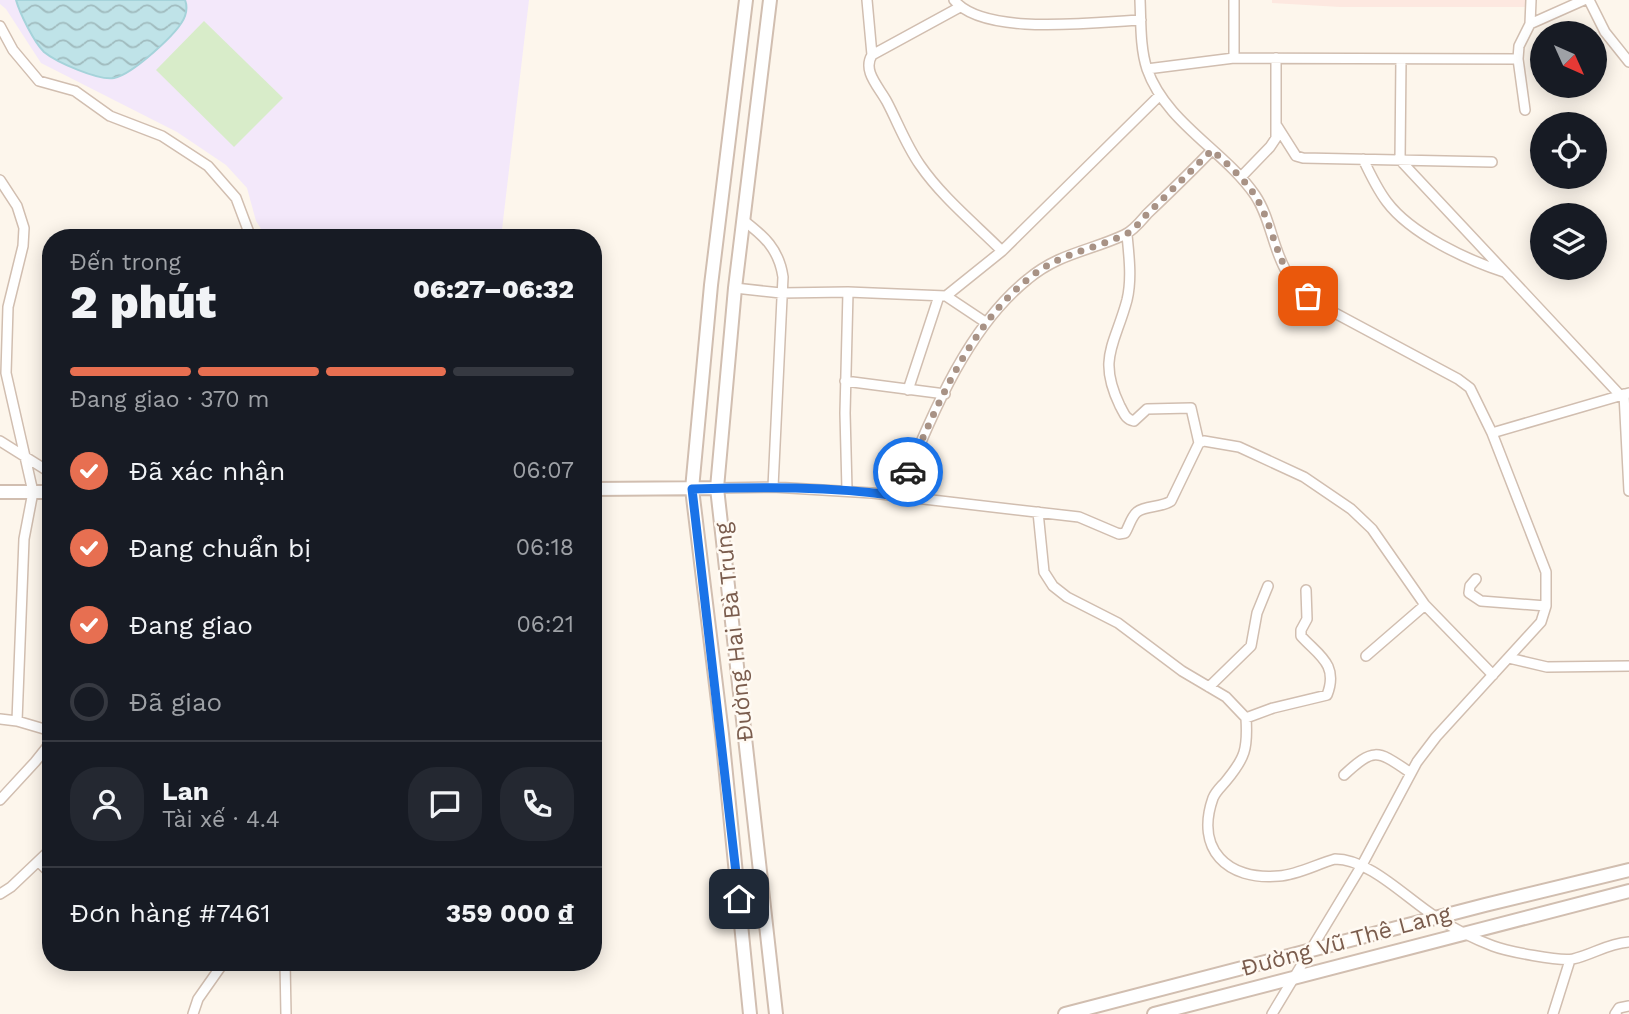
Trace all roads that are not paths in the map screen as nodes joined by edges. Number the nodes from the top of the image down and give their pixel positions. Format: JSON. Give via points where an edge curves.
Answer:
{"nodes":[{"id":1,"x":746,"y":0,"type":"edge"},
{"id":2,"x":770,"y":0,"type":"edge"},
{"id":3,"x":867,"y":0,"type":"edge"},
{"id":4,"x":1140,"y":0,"type":"edge"},
{"id":5,"x":1234,"y":0,"type":"edge"},
{"id":6,"x":1531,"y":0,"type":"edge"},
{"id":7,"x":1586,"y":0,"type":"edge"},
{"id":8,"x":957,"y":3,"type":"edge"},
{"id":9,"x":1141,"y":20,"type":"junction"},
{"id":10,"x":1530,"y":21,"type":"edge"},
{"id":11,"x":1537,"y":21,"type":"edge"},
{"id":12,"x":1530,"y":24,"type":"edge"},
{"id":13,"x":0,"y":26,"type":"edge"},
{"id":14,"x":872,"y":55,"type":"junction"},
{"id":15,"x":1234,"y":58,"type":"junction"},
{"id":16,"x":1276,"y":58,"type":"junction"},
{"id":17,"x":1401,"y":59,"type":"junction"},
{"id":18,"x":1518,"y":59,"type":"junction"},
{"id":19,"x":1629,"y":62,"type":"edge"},
{"id":20,"x":1147,"y":68,"type":"junction"},
{"id":21,"x":1160,"y":95,"type":"junction"},
{"id":22,"x":1525,"y":110,"type":"dead end"},
{"id":23,"x":1278,"y":126,"type":"junction"},
{"id":24,"x":1212,"y":150,"type":"junction"},
{"id":25,"x":1363,"y":159,"type":"junction"},
{"id":26,"x":1400,"y":160,"type":"junction"},
{"id":27,"x":1492,"y":162,"type":"dead end"},
{"id":28,"x":1241,"y":177,"type":"junction"},
{"id":29,"x":0,"y":180,"type":"edge"},
{"id":30,"x":743,"y":220,"type":"junction"},
{"id":31,"x":248,"y":229,"type":"edge"},
{"id":32,"x":1127,"y":235,"type":"junction"},
{"id":33,"x":1002,"y":251,"type":"junction"},
{"id":34,"x":1506,"y":273,"type":"junction"},
{"id":35,"x":735,"y":288,"type":"junction"},
{"id":36,"x":848,"y":292,"type":"junction"},
{"id":37,"x":781,"y":293,"type":"junction"},
{"id":38,"x":942,"y":296,"type":"junction"},
{"id":39,"x":985,"y":322,"type":"junction"},
{"id":40,"x":845,"y":380,"type":"junction"},
{"id":41,"x":908,"y":390,"type":"junction"},
{"id":42,"x":945,"y":394,"type":"junction"},
{"id":43,"x":1624,"y":394,"type":"edge"},
{"id":44,"x":1492,"y":433,"type":"junction"},
{"id":45,"x":0,"y":441,"type":"edge"},
{"id":46,"x":1199,"y":443,"type":"junction"},
{"id":47,"x":23,"y":454,"type":"junction"},
{"id":48,"x":42,"y":468,"type":"edge"},
{"id":49,"x":774,"y":487,"type":"junction"},
{"id":50,"x":718,"y":488,"type":"junction"},
{"id":51,"x":602,"y":489,"type":"edge"},
{"id":52,"x":692,"y":489,"type":"junction"},
{"id":53,"x":847,"y":490,"type":"junction"},
{"id":54,"x":1629,"y":491,"type":"edge"},
{"id":55,"x":0,"y":492,"type":"edge"},
{"id":56,"x":33,"y":492,"type":"junction"},
{"id":57,"x":42,"y":492,"type":"edge"},
{"id":58,"x":898,"y":496,"type":"junction"},
{"id":59,"x":1038,"y":512,"type":"junction"},
{"id":60,"x":1476,"y":579,"type":"dead end"},
{"id":61,"x":1268,"y":586,"type":"dead end"},
{"id":62,"x":1306,"y":590,"type":"dead end"},
{"id":63,"x":1424,"y":605,"type":"junction"},
{"id":64,"x":1546,"y":607,"type":"junction"},
{"id":65,"x":1366,"y":656,"type":"dead end"},
{"id":66,"x":1509,"y":658,"type":"junction"},
{"id":67,"x":1629,"y":666,"type":"edge"},
{"id":68,"x":1493,"y":675,"type":"junction"},
{"id":69,"x":1209,"y":687,"type":"junction"},
{"id":70,"x":1247,"y":718,"type":"junction"},
{"id":71,"x":0,"y":719,"type":"edge"},
{"id":72,"x":17,"y":721,"type":"junction"},
{"id":73,"x":42,"y":728,"type":"edge"},
{"id":74,"x":42,"y":753,"type":"edge"},
{"id":75,"x":1411,"y":773,"type":"junction"},
{"id":76,"x":1344,"y":775,"type":"dead end"},
{"id":77,"x":0,"y":800,"type":"edge"},
{"id":78,"x":42,"y":858,"type":"edge"},
{"id":79,"x":38,"y":862,"type":"junction"},
{"id":80,"x":1362,"y":865,"type":"junction"},
{"id":81,"x":42,"y":866,"type":"edge"},
{"id":82,"x":1629,"y":870,"type":"edge"},
{"id":83,"x":1629,"y":891,"type":"edge"},
{"id":84,"x":0,"y":894,"type":"edge"},
{"id":85,"x":1436,"y":917,"type":"junction"},
{"id":86,"x":1466,"y":933,"type":"junction"},
{"id":87,"x":1629,"y":942,"type":"edge"},
{"id":88,"x":1310,"y":950,"type":"junction"},
{"id":89,"x":1570,"y":960,"type":"junction"},
{"id":90,"x":218,"y":971,"type":"edge"},
{"id":91,"x":285,"y":971,"type":"edge"},
{"id":92,"x":1293,"y":978,"type":"junction"},
{"id":93,"x":1629,"y":1006,"type":"edge"},
{"id":94,"x":193,"y":1014,"type":"edge"},
{"id":95,"x":286,"y":1014,"type":"edge"},
{"id":96,"x":750,"y":1014,"type":"edge"},
{"id":97,"x":776,"y":1014,"type":"edge"},
{"id":98,"x":1065,"y":1014,"type":"edge"},
{"id":99,"x":1154,"y":1014,"type":"edge"},
{"id":100,"x":1272,"y":1014,"type":"edge"},
{"id":101,"x":1553,"y":1014,"type":"edge"},
{"id":102,"x":1615,"y":1014,"type":"edge"}],
"edges":[{"from":1,"to":52,"type":"street","name":"Đường Hai Bà Trưng","via":[[711,285]]},
{"from":2,"to":30,"type":"street","name":"Đường Hai Bà Trưng"},
{"from":3,"to":14,"type":"street"},
{"from":4,"to":9,"type":"street"},
{"from":5,"to":15,"type":"street"},
{"from":6,"to":10,"type":"street"},
{"from":7,"to":11,"type":"street"},
{"from":7,"to":19,"type":"street"},
{"from":8,"to":9,"type":"street","via":[[983,18],[1009,24]]},
{"from":8,"to":14,"type":"street"},
{"from":9,"to":20,"type":"street"},
{"from":12,"to":18,"type":"street"},
{"from":13,"to":31,"type":"street","via":[[39,80],[75,91],[110,116],[162,136],[208,166],[236,198]]},
{"from":14,"to":33,"type":"street","via":[[868,71],[920,166]]},
{"from":15,"to":16,"type":"street"},
{"from":15,"to":20,"type":"street"},
{"from":16,"to":17,"type":"street"},
{"from":16,"to":23,"type":"street"},
{"from":17,"to":18,"type":"street"},
{"from":17,"to":26,"type":"street"},
{"from":18,"to":22,"type":"street"},
{"from":20,"to":21,"type":"street"},
{"from":21,"to":24,"type":"street"},
{"from":21,"to":33,"type":"street"},
{"from":23,"to":25,"type":"street","via":[[1296,156]]},
{"from":23,"to":28,"type":"street","via":[[1270,147]]},
{"from":24,"to":28,"type":"street"},
{"from":24,"to":32,"type":"street"},
{"from":25,"to":26,"type":"street"},
{"from":25,"to":34,"type":"street","via":[[1388,204],[1401,217],[1465,259]]},
{"from":26,"to":27,"type":"street"},
{"from":26,"to":34,"type":"street"},
{"from":28,"to":44,"type":"street","via":[[1266,216],[1285,269],[1298,289],[1458,379],[1470,388]]},
{"from":29,"to":47,"type":"street","via":[[17,206],[23,228],[8,307],[6,373]]},
{"from":30,"to":35,"type":"street","name":"Đường Hai Bà Trưng"},
{"from":30,"to":37,"type":"street","via":[[777,253],[783,276]]},
{"from":32,"to":39,"type":"street","via":[[1052,263],[1028,278]]},
{"from":32,"to":46,"type":"street","via":[[1127,299],[1108,353],[1116,397],[1124,414],[1134,421],[1147,410],[1191,408]]},
{"from":33,"to":38,"type":"street"},
{"from":34,"to":43,"type":"street"},
{"from":35,"to":37,"type":"street"},
{"from":35,"to":50,"type":"street","name":"Đường Hai Bà Trưng"},
{"from":36,"to":37,"type":"street"},
{"from":36,"to":38,"type":"street"},
{"from":36,"to":40,"type":"street"},
{"from":37,"to":49,"type":"street"},
{"from":38,"to":39,"type":"street"},
{"from":38,"to":41,"type":"street"},
{"from":39,"to":42,"type":"street"},
{"from":40,"to":41,"type":"street"},
{"from":40,"to":53,"type":"street"},
{"from":41,"to":42,"type":"street"},
{"from":42,"to":58,"type":"street"},
{"from":43,"to":44,"type":"street"},
{"from":43,"to":54,"type":"street"},
{"from":44,"to":64,"type":"street","via":[[1545,572]]},
{"from":45,"to":47,"type":"street"},
{"from":46,"to":59,"type":"street","via":[[1171,501],[1140,510],[1125,533],[1107,531],[1079,517]]},
{"from":46,"to":63,"type":"street","via":[[1239,447],[1304,477],[1352,509]]},
{"from":47,"to":48,"type":"street"},
{"from":47,"to":56,"type":"street"},
{"from":49,"to":50,"type":"street"},
{"from":49,"to":53,"type":"street"},
{"from":50,"to":52,"type":"street"},
{"from":50,"to":97,"type":"street","name":"Đường Hai Bà Trưng"},
{"from":51,"to":52,"type":"street"},
{"from":52,"to":96,"type":"street","name":"Đường Hai Bà Trưng"},
{"from":53,"to":58,"type":"street"},
{"from":55,"to":56,"type":"street"},
{"from":56,"to":57,"type":"street"},
{"from":56,"to":72,"type":"street","via":[[24,538]]},
{"from":58,"to":59,"type":"street"},
{"from":59,"to":69,"type":"street","via":[[1044,572],[1053,586],[1118,622]]},
{"from":60,"to":64,"type":"street","via":[[1469,593],[1481,601]]},
{"from":61,"to":69,"type":"street","via":[[1251,646]]},
{"from":62,"to":70,"type":"street","via":[[1307,619],[1301,636],[1326,660],[1327,695]]},
{"from":63,"to":65,"type":"street"},
{"from":63,"to":68,"type":"street"},
{"from":64,"to":66,"type":"street","via":[[1541,622]]},
{"from":66,"to":67,"type":"street","via":[[1547,667]]},
{"from":66,"to":68,"type":"street"},
{"from":68,"to":75,"type":"street","via":[[1436,737]]},
{"from":69,"to":70,"type":"street"},
{"from":70,"to":80,"type":"street","via":[[1248,742],[1242,762],[1215,794],[1207,818],[1210,845],[1226,866],[1255,876],[1280,876],[1335,859]]},
{"from":71,"to":72,"type":"street"},
{"from":72,"to":73,"type":"street"},
{"from":74,"to":77,"type":"street"},
{"from":75,"to":76,"type":"street","via":[[1373,753]]},
{"from":75,"to":80,"type":"street"},
{"from":78,"to":79,"type":"street"},
{"from":79,"to":81,"type":"street"},
{"from":79,"to":84,"type":"street"},
{"from":80,"to":85,"type":"street"},
{"from":80,"to":88,"type":"street"},
{"from":82,"to":85,"type":"street","name":"Đường Vũ Thê Lang"},
{"from":83,"to":86,"type":"street","name":"Đường Vũ Thê Lang"},
{"from":85,"to":86,"type":"street"},
{"from":85,"to":88,"type":"street","name":"Đường Vũ Thê Lang"},
{"from":86,"to":89,"type":"street","via":[[1494,947]]},
{"from":86,"to":92,"type":"street","name":"Đường Vũ Thê Lang"},
{"from":87,"to":89,"type":"street","via":[[1611,943]]},
{"from":88,"to":92,"type":"street"},
{"from":88,"to":98,"type":"street","name":"Đường Vũ Thê Lang"},
{"from":89,"to":101,"type":"street"},
{"from":90,"to":94,"type":"street"},
{"from":91,"to":95,"type":"street"},
{"from":92,"to":99,"type":"street","name":"Đường Vũ Thê Lang"},
{"from":92,"to":100,"type":"street"},
{"from":93,"to":102,"type":"street"}]}
